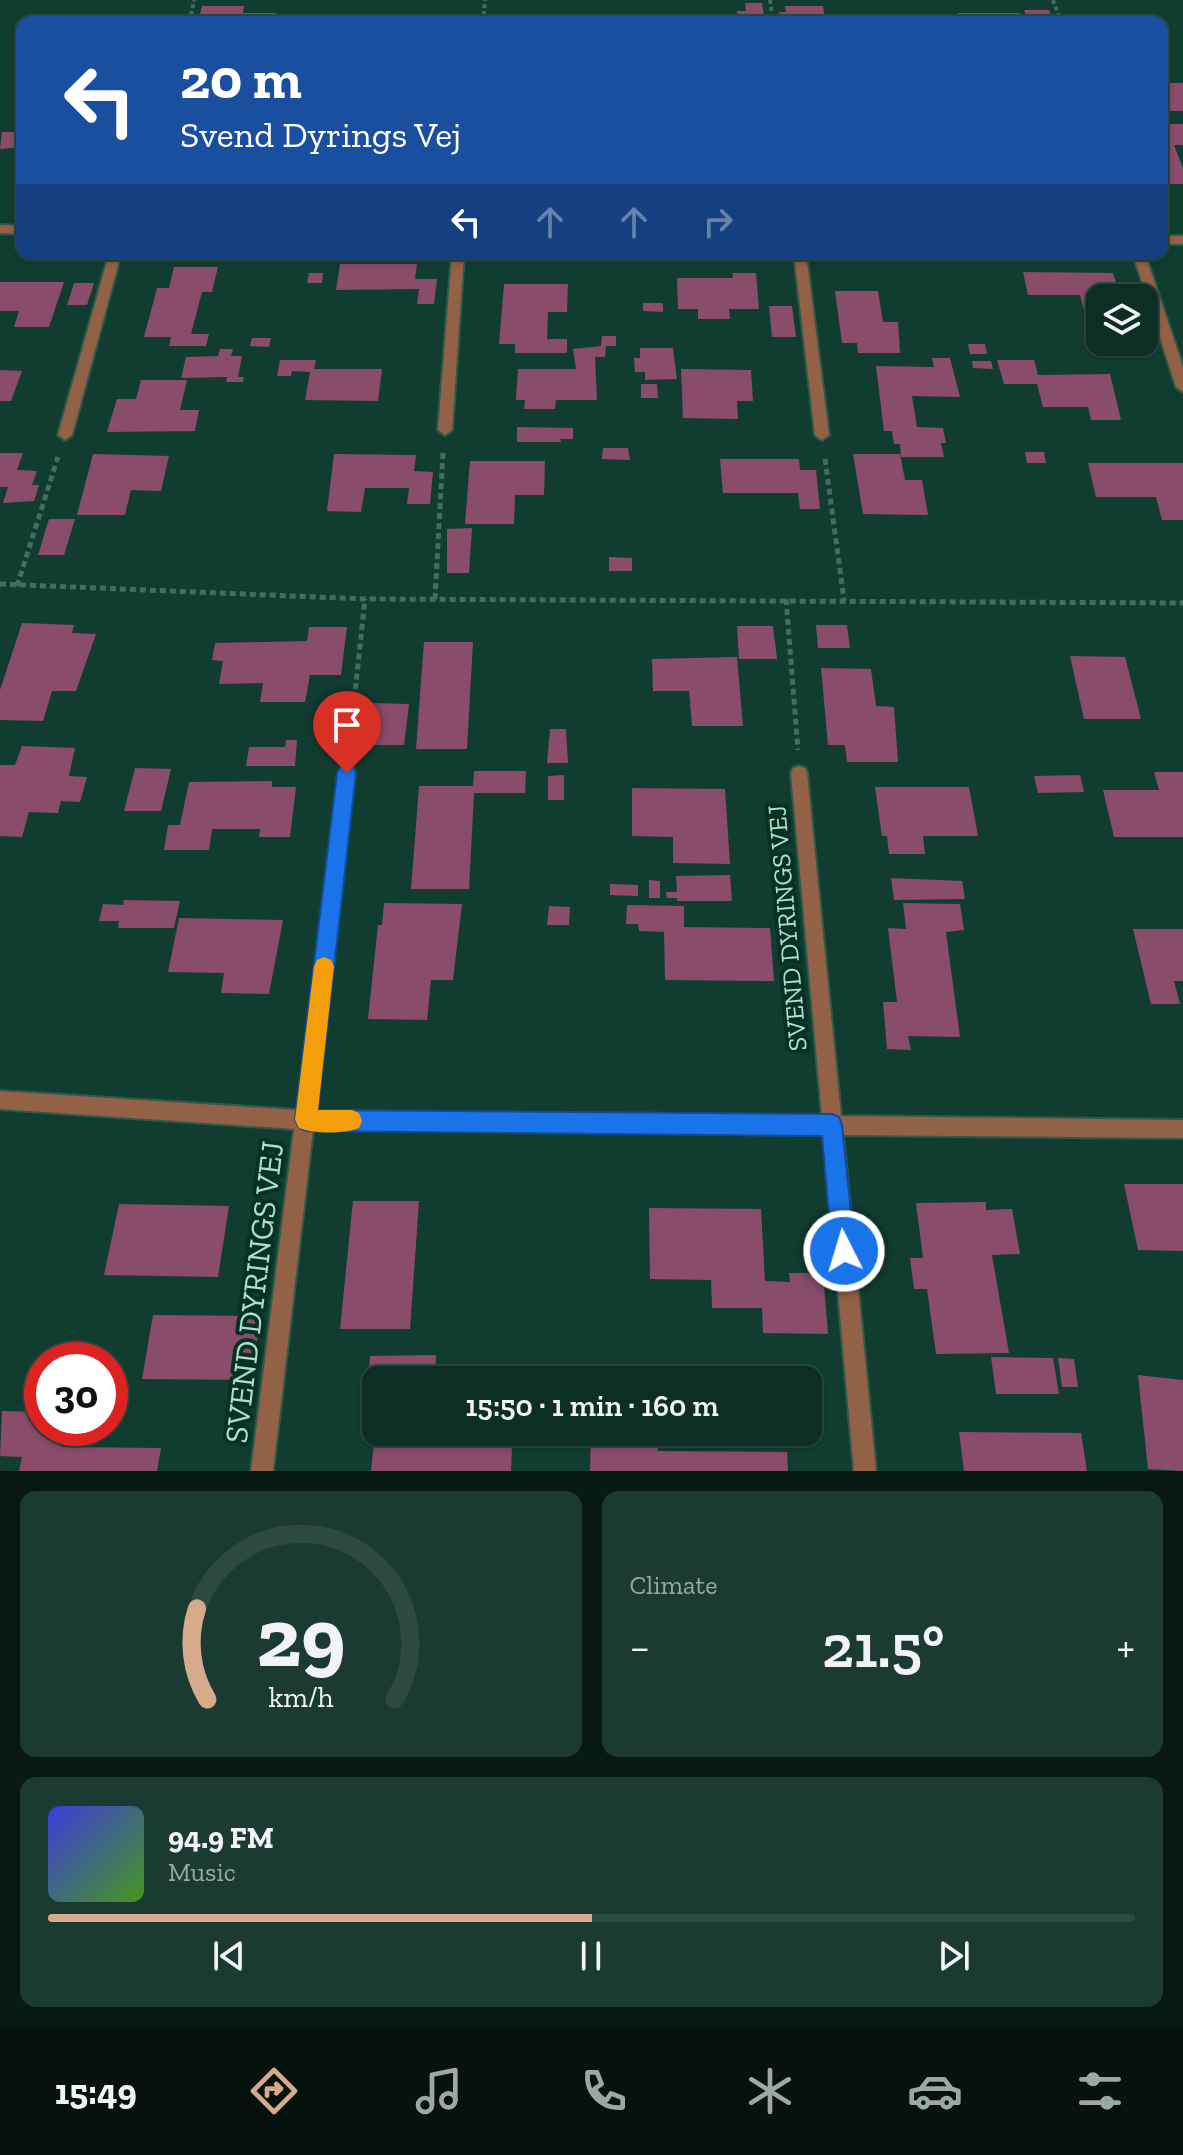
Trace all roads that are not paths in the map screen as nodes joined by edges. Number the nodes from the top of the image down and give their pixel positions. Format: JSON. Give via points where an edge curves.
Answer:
{"nodes":[{"id":1,"x":113,"y":260,"type":"edge"},
{"id":2,"x":458,"y":260,"type":"edge"},
{"id":3,"x":801,"y":260,"type":"edge"},
{"id":4,"x":1141,"y":260,"type":"edge"},
{"id":5,"x":1183,"y":387,"type":"edge"},
{"id":6,"x":445,"y":430,"type":"road end"},
{"id":7,"x":65,"y":435,"type":"road end"},
{"id":8,"x":822,"y":435,"type":"road end"},
{"id":9,"x":347,"y":773,"type":"road end"},
{"id":10,"x":799,"y":773,"type":"road end"},
{"id":11,"x":0,"y":1100,"type":"edge"},
{"id":12,"x":306,"y":1120,"type":"junction"},
{"id":13,"x":832,"y":1125,"type":"junction"},
{"id":14,"x":1183,"y":1129,"type":"edge"},
{"id":15,"x":262,"y":1471,"type":"edge"},
{"id":16,"x":865,"y":1471,"type":"edge"}],
"edges":[{"from":1,"to":7,"type":"street"},
{"from":2,"to":6,"type":"street"},
{"from":3,"to":8,"type":"street"},
{"from":4,"to":5,"type":"street"},
{"from":9,"to":12,"type":"street","name":"SVEND DYRINGS VEJ"},
{"from":10,"to":13,"type":"street","name":"SVEND DYRINGS VEJ"},
{"from":11,"to":12,"type":"street","name":"SVEND DYRINGS VEJ"},
{"from":12,"to":13,"type":"street","name":"SVEND DYRINGS VEJ"},
{"from":12,"to":15,"type":"street","name":"SVEND DYRINGS VEJ"},
{"from":13,"to":14,"type":"street","name":"SVEND DYRINGS VEJ"},
{"from":13,"to":16,"type":"street","name":"SVEND DYRINGS VEJ"}]}
